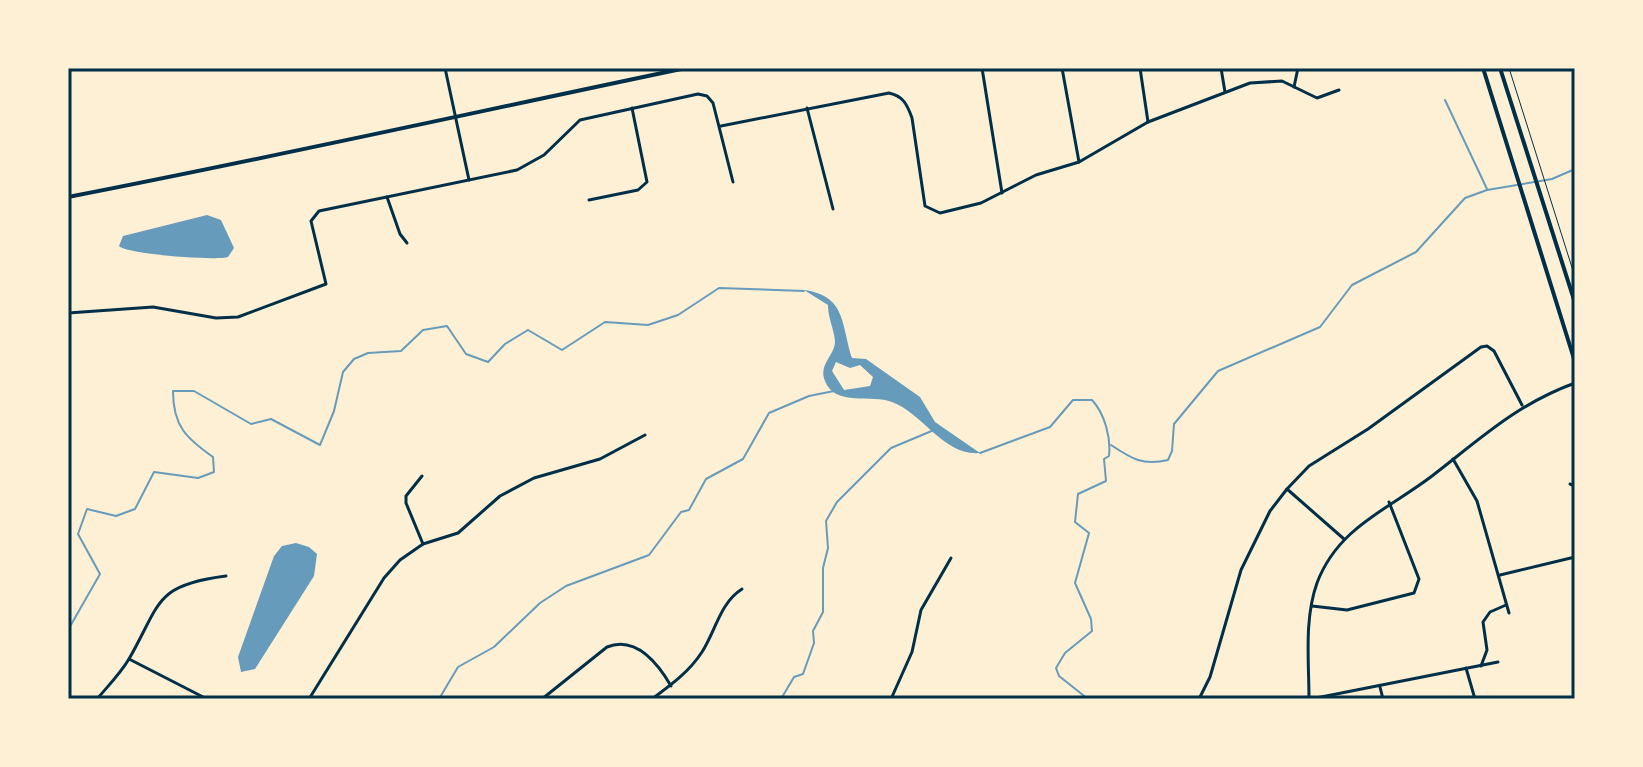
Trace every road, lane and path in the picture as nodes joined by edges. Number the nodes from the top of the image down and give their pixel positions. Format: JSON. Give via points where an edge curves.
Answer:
{"nodes":[{"id":1,"x":445,"y":68,"type":"edge"},
{"id":2,"x":686,"y":68,"type":"edge"},
{"id":3,"x":982,"y":68,"type":"edge"},
{"id":4,"x":1062,"y":68,"type":"edge"},
{"id":5,"x":1140,"y":68,"type":"edge"},
{"id":6,"x":1221,"y":68,"type":"edge"},
{"id":7,"x":1298,"y":68,"type":"edge"},
{"id":8,"x":1483,"y":68,"type":"edge"},
{"id":9,"x":1500,"y":68,"type":"edge"},
{"id":10,"x":1509,"y":68,"type":"edge"},
{"id":11,"x":1294,"y":87,"type":"junction"},
{"id":12,"x":1339,"y":90,"type":"dead end"},
{"id":13,"x":1225,"y":92,"type":"junction"},
{"id":14,"x":632,"y":108,"type":"junction"},
{"id":15,"x":807,"y":108,"type":"junction"},
{"id":16,"x":455,"y":120,"type":"junction"},
{"id":17,"x":1148,"y":122,"type":"junction"},
{"id":18,"x":721,"y":126,"type":"junction"},
{"id":19,"x":1079,"y":162,"type":"junction"},
{"id":20,"x":469,"y":180,"type":"junction"},
{"id":21,"x":733,"y":182,"type":"dead end"},
{"id":22,"x":1002,"y":193,"type":"junction"},
{"id":23,"x":68,"y":197,"type":"edge"},
{"id":24,"x":387,"y":197,"type":"junction"},
{"id":25,"x":589,"y":200,"type":"dead end"},
{"id":26,"x":833,"y":209,"type":"dead end"},
{"id":27,"x":407,"y":243,"type":"dead end"},
{"id":28,"x":1575,"y":277,"type":"edge"},
{"id":29,"x":1575,"y":303,"type":"edge"},
{"id":30,"x":68,"y":313,"type":"edge"},
{"id":31,"x":1575,"y":362,"type":"edge"},
{"id":32,"x":1575,"y":383,"type":"edge"},
{"id":33,"x":1522,"y":405,"type":"junction"},
{"id":34,"x":645,"y":435,"type":"dead end"},
{"id":35,"x":1453,"y":459,"type":"junction"},
{"id":36,"x":422,"y":476,"type":"dead end"},
{"id":37,"x":1570,"y":484,"type":"dead end"},
{"id":38,"x":1575,"y":486,"type":"edge"},
{"id":39,"x":1287,"y":489,"type":"junction"},
{"id":40,"x":1389,"y":502,"type":"junction"},
{"id":41,"x":1344,"y":539,"type":"junction"},
{"id":42,"x":423,"y":544,"type":"junction"},
{"id":43,"x":1575,"y":557,"type":"edge"},
{"id":44,"x":951,"y":558,"type":"dead end"},
{"id":45,"x":1500,"y":575,"type":"junction"},
{"id":46,"x":226,"y":576,"type":"dead end"},
{"id":47,"x":742,"y":589,"type":"dead end"},
{"id":48,"x":1507,"y":603,"type":"junction"},
{"id":49,"x":1312,"y":606,"type":"junction"},
{"id":50,"x":1509,"y":613,"type":"dead end"},
{"id":51,"x":129,"y":659,"type":"junction"},
{"id":52,"x":1498,"y":662,"type":"dead end"},
{"id":53,"x":1481,"y":666,"type":"junction"},
{"id":54,"x":1466,"y":668,"type":"junction"},
{"id":55,"x":671,"y":686,"type":"junction"},
{"id":56,"x":1380,"y":687,"type":"junction"},
{"id":57,"x":1200,"y":698,"type":"edge"},
{"id":58,"x":97,"y":699,"type":"edge"},
{"id":59,"x":207,"y":699,"type":"edge"},
{"id":60,"x":309,"y":699,"type":"edge"},
{"id":61,"x":542,"y":699,"type":"edge"},
{"id":62,"x":652,"y":699,"type":"edge"},
{"id":63,"x":891,"y":699,"type":"edge"},
{"id":64,"x":1207,"y":699,"type":"edge"},
{"id":65,"x":1310,"y":699,"type":"edge"},
{"id":66,"x":1383,"y":699,"type":"edge"},
{"id":67,"x":1475,"y":699,"type":"edge"}],
"edges":[{"from":1,"to":16,"type":"street"},
{"from":2,"to":16,"type":"street"},
{"from":3,"to":22,"type":"street"},
{"from":4,"to":19,"type":"street"},
{"from":5,"to":17,"type":"street"},
{"from":6,"to":13,"type":"street"},
{"from":7,"to":11,"type":"street"},
{"from":8,"to":31,"type":"street"},
{"from":9,"to":29,"type":"street"},
{"from":10,"to":28,"type":"path"},
{"from":11,"to":12,"type":"street","via":[[1317,98]]},
{"from":11,"to":13,"type":"street","via":[[1267,80]]},
{"from":13,"to":17,"type":"street"},
{"from":14,"to":18,"type":"street","via":[[705,95]]},
{"from":14,"to":20,"type":"street","via":[[580,120],[551,150],[524,167]]},
{"from":14,"to":25,"type":"street","via":[[647,182],[638,190]]},
{"from":15,"to":18,"type":"street"},
{"from":15,"to":22,"type":"street","via":[[897,95],[912,118],[925,206],[940,213]]},
{"from":15,"to":26,"type":"street"},
{"from":16,"to":20,"type":"street"},
{"from":16,"to":23,"type":"street"},
{"from":17,"to":19,"type":"street"},
{"from":18,"to":21,"type":"street"},
{"from":19,"to":22,"type":"street"},
{"from":20,"to":24,"type":"street"},
{"from":24,"to":27,"type":"street"},
{"from":24,"to":30,"type":"street","via":[[314,215],[326,284],[268,309],[226,318],[153,307]]},
{"from":32,"to":33,"type":"street"},
{"from":33,"to":35,"type":"street"},
{"from":33,"to":39,"type":"street","via":[[1494,351],[1481,347],[1309,466]]},
{"from":34,"to":42,"type":"street","via":[[600,459],[534,478],[500,496],[458,533]]},
{"from":35,"to":40,"type":"street"},
{"from":35,"to":45,"type":"street","via":[[1477,501]]},
{"from":36,"to":42,"type":"street","via":[[406,503]]},
{"from":37,"to":38,"type":"street"},
{"from":39,"to":41,"type":"street"},
{"from":39,"to":57,"type":"street","via":[[1241,570]]},
{"from":40,"to":41,"type":"street"},
{"from":40,"to":49,"type":"street","via":[[1419,579],[1414,593],[1347,610]]},
{"from":41,"to":49,"type":"street","via":[[1324,570]]},
{"from":42,"to":60,"type":"street","via":[[389,571]]},
{"from":43,"to":45,"type":"street"},
{"from":44,"to":63,"type":"street","via":[[921,610],[912,652]]},
{"from":45,"to":48,"type":"street"},
{"from":46,"to":51,"type":"street","via":[[188,583],[165,595],[148,617]]},
{"from":47,"to":55,"type":"street","via":[[724,605],[691,668]]},
{"from":48,"to":50,"type":"street"},
{"from":48,"to":53,"type":"street","via":[[1483,622],[1487,650]]},
{"from":49,"to":65,"type":"street"},
{"from":51,"to":58,"type":"street"},
{"from":51,"to":59,"type":"street"},
{"from":52,"to":53,"type":"street"},
{"from":53,"to":54,"type":"street"},
{"from":54,"to":56,"type":"street"},
{"from":54,"to":67,"type":"street"},
{"from":55,"to":61,"type":"street","via":[[635,646],[619,642]]},
{"from":55,"to":62,"type":"street"},
{"from":56,"to":65,"type":"street"},
{"from":56,"to":66,"type":"street"},
{"from":57,"to":64,"type":"street"}]}
